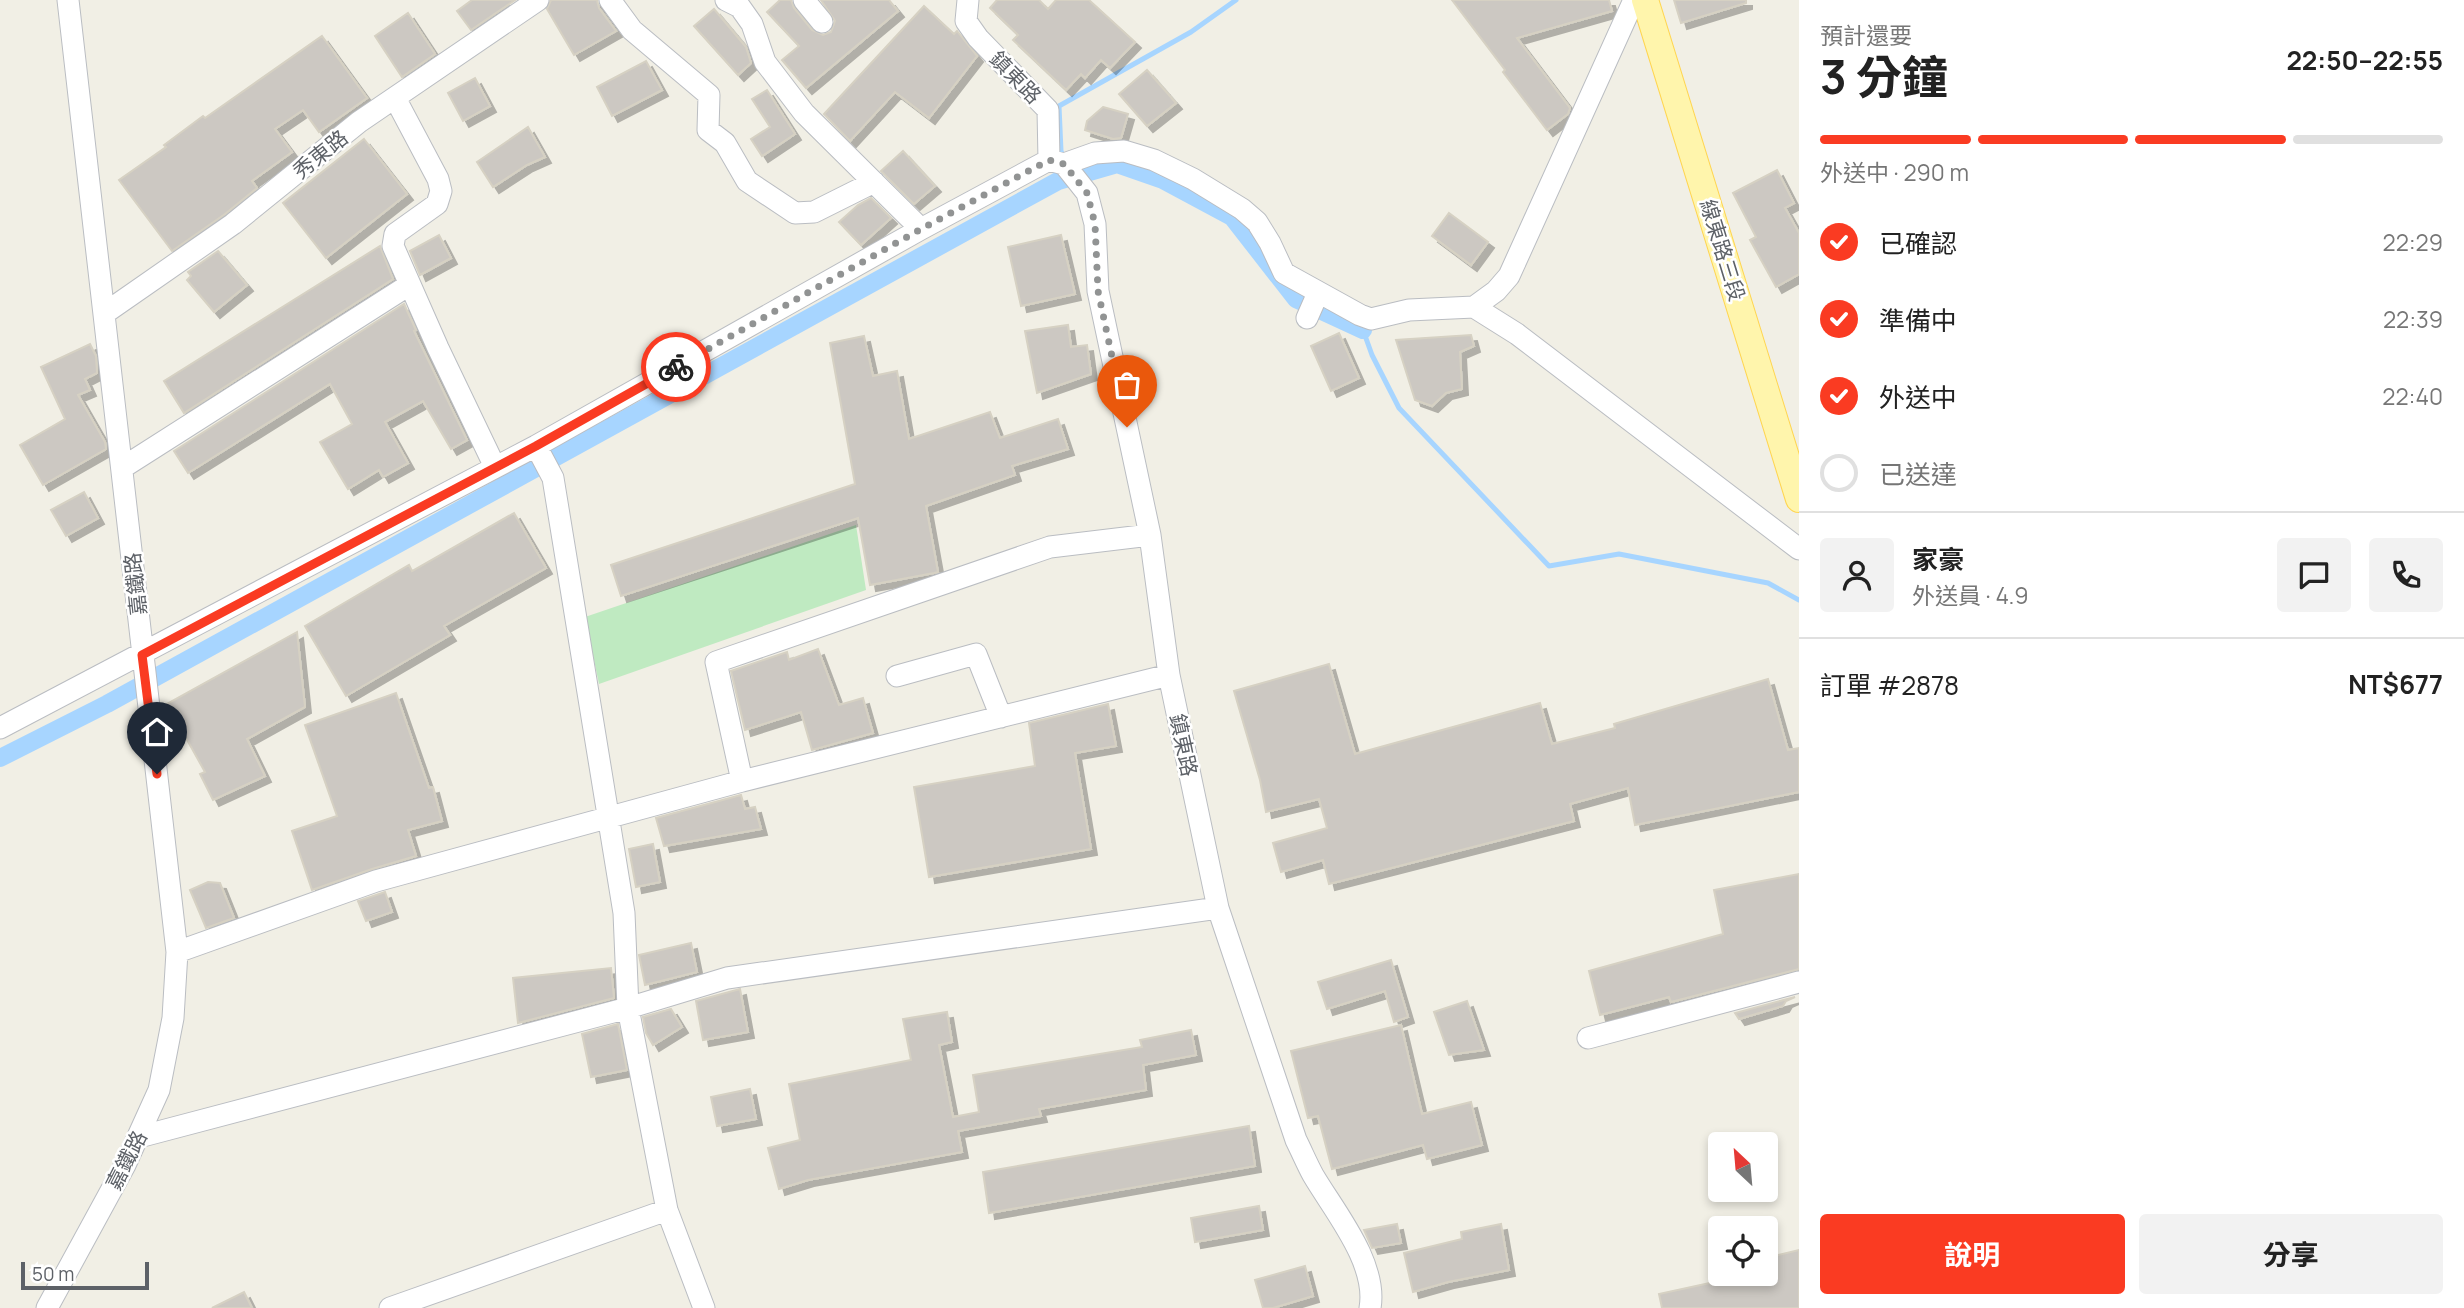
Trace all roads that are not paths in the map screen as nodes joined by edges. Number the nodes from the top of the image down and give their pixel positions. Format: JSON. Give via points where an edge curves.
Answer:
{"nodes":[{"id":1,"x":68,"y":0,"type":"edge"},
{"id":2,"x":538,"y":0,"type":"edge"},
{"id":3,"x":610,"y":0,"type":"edge"},
{"id":4,"x":804,"y":0,"type":"edge"},
{"id":5,"x":968,"y":0,"type":"edge"},
{"id":6,"x":1634,"y":0,"type":"edge"},
{"id":7,"x":1645,"y":0,"type":"edge"},
{"id":8,"x":738,"y":2,"type":"edge"},
{"id":9,"x":822,"y":22,"type":"dead end"},
{"id":10,"x":395,"y":98,"type":"junction"},
{"id":11,"x":1057,"y":162,"type":"junction"},
{"id":12,"x":874,"y":182,"type":"junction"},
{"id":13,"x":921,"y":229,"type":"junction"},
{"id":14,"x":409,"y":285,"type":"junction"},
{"id":15,"x":1318,"y":293,"type":"junction"},
{"id":16,"x":1474,"y":307,"type":"junction"},
{"id":17,"x":105,"y":313,"type":"junction"},
{"id":18,"x":1307,"y":318,"type":"dead end"},
{"id":19,"x":539,"y":452,"type":"junction"},
{"id":20,"x":495,"y":467,"type":"junction"},
{"id":21,"x":122,"y":468,"type":"junction"},
{"id":22,"x":1799,"y":499,"type":"edge"},
{"id":23,"x":1150,"y":535,"type":"junction"},
{"id":24,"x":1799,"y":549,"type":"edge"},
{"id":25,"x":143,"y":660,"type":"junction"},
{"id":26,"x":1169,"y":675,"type":"junction"},
{"id":27,"x":897,"y":676,"type":"dead end"},
{"id":28,"x":1001,"y":718,"type":"junction"},
{"id":29,"x":1,"y":725,"type":"edge"},
{"id":30,"x":742,"y":782,"type":"junction"},
{"id":31,"x":608,"y":817,"type":"junction"},
{"id":32,"x":1217,"y":908,"type":"junction"},
{"id":33,"x":177,"y":952,"type":"junction"},
{"id":34,"x":1799,"y":982,"type":"edge"},
{"id":35,"x":628,"y":1008,"type":"junction"},
{"id":36,"x":1588,"y":1038,"type":"dead end"},
{"id":37,"x":139,"y":1137,"type":"junction"},
{"id":38,"x":667,"y":1210,"type":"junction"},
{"id":39,"x":47,"y":1308,"type":"edge"},
{"id":40,"x":390,"y":1308,"type":"edge"},
{"id":41,"x":704,"y":1308,"type":"edge"},
{"id":42,"x":1370,"y":1308,"type":"edge"}],
"edges":[{"from":1,"to":17,"type":"street","name":"嘉鐵路"},
{"from":2,"to":10,"type":"street","name":"秀東路"},
{"from":3,"to":12,"type":"street","via":[[632,30],[709,94],[708,130],[725,144],[747,181],[795,213],[814,212]]},
{"from":4,"to":9,"type":"street"},
{"from":5,"to":11,"type":"street","name":"鎮東路","via":[[966,21],[978,38],[1048,110]]},
{"from":6,"to":16,"type":"street","via":[[1509,276]]},
{"from":7,"to":22,"type":"main road","name":"線東路三段"},
{"from":8,"to":12,"type":"street","via":[[752,24],[765,62],[804,113]]},
{"from":10,"to":14,"type":"street","via":[[441,191],[437,204],[395,233],[393,246]]},
{"from":10,"to":17,"type":"street","name":"秀東路","via":[[233,224]]},
{"from":11,"to":13,"type":"street"},
{"from":11,"to":15,"type":"street","via":[[1124,150],[1193,179],[1257,222],[1283,273]]},
{"from":11,"to":23,"type":"street","name":"鎮東路","via":[[1087,193],[1095,224],[1098,291]]},
{"from":12,"to":13,"type":"street"},
{"from":13,"to":19,"type":"street"},
{"from":14,"to":20,"type":"street"},
{"from":14,"to":21,"type":"street"},
{"from":15,"to":16,"type":"street","via":[[1371,319],[1409,310]]},
{"from":15,"to":18,"type":"street"},
{"from":16,"to":24,"type":"street","via":[[1517,334]]},
{"from":17,"to":21,"type":"street","name":"嘉鐵路"},
{"from":19,"to":20,"type":"street"},
{"from":19,"to":31,"type":"street","via":[[553,478]]},
{"from":20,"to":25,"type":"street"},
{"from":21,"to":25,"type":"street","name":"嘉鐵路"},
{"from":23,"to":26,"type":"street","name":"鎮東路"},
{"from":23,"to":30,"type":"street","via":[[1050,547],[716,662]]},
{"from":25,"to":29,"type":"street"},
{"from":25,"to":33,"type":"street","name":"嘉鐵路"},
{"from":26,"to":28,"type":"street"},
{"from":26,"to":32,"type":"street","name":"鎮東路"},
{"from":27,"to":28,"type":"street","via":[[976,654]]},
{"from":28,"to":30,"type":"street"},
{"from":30,"to":31,"type":"street"},
{"from":31,"to":33,"type":"street","via":[[376,881]]},
{"from":31,"to":35,"type":"street","via":[[624,913]]},
{"from":32,"to":35,"type":"street","via":[[727,978]]},
{"from":32,"to":42,"type":"street","name":"鎮東路","via":[[1296,1140],[1353,1236],[1369,1283]]},
{"from":33,"to":37,"type":"street","name":"嘉鐵路","via":[[173,1018],[159,1090]]},
{"from":34,"to":36,"type":"street"},
{"from":35,"to":37,"type":"street"},
{"from":35,"to":38,"type":"street"},
{"from":37,"to":39,"type":"street","name":"嘉鐵路"},
{"from":38,"to":40,"type":"street"},
{"from":38,"to":41,"type":"street"}]}
